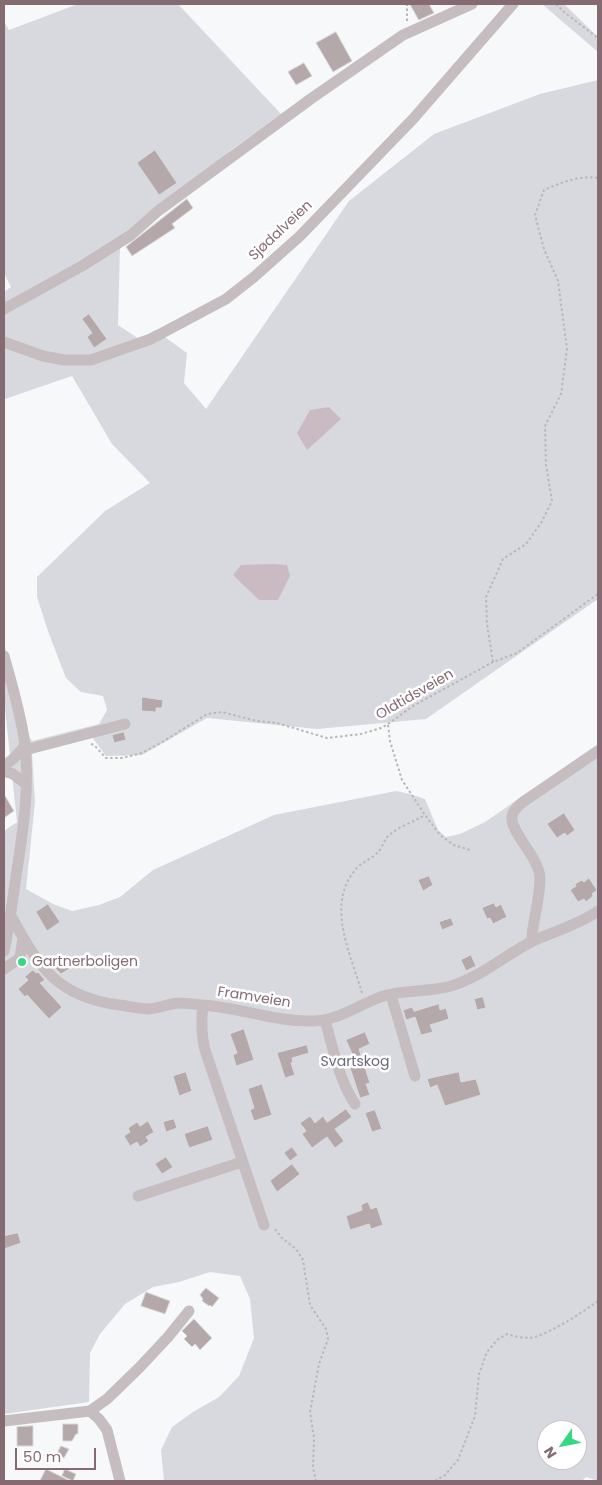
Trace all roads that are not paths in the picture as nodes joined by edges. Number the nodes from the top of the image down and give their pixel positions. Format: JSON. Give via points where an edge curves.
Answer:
{"nodes":[{"id":1,"x":472,"y":4,"type":"edge"},
{"id":2,"x":513,"y":4,"type":"edge"},
{"id":3,"x":4,"y":309,"type":"edge"},
{"id":4,"x":4,"y":342,"type":"edge"},
{"id":5,"x":4,"y":656,"type":"edge"},
{"id":6,"x":125,"y":724,"type":"dead end"},
{"id":7,"x":25,"y":748,"type":"junction"},
{"id":8,"x":598,"y":751,"type":"edge"},
{"id":9,"x":4,"y":766,"type":"edge"},
{"id":10,"x":4,"y":772,"type":"edge"},
{"id":11,"x":26,"y":784,"type":"junction"},
{"id":12,"x":598,"y":911,"type":"edge"},
{"id":13,"x":11,"y":916,"type":"junction"},
{"id":14,"x":23,"y":938,"type":"junction"},
{"id":15,"x":533,"y":941,"type":"junction"},
{"id":16,"x":4,"y":950,"type":"edge"},
{"id":17,"x":4,"y":969,"type":"edge"},
{"id":18,"x":391,"y":995,"type":"junction"},
{"id":19,"x":203,"y":1005,"type":"junction"},
{"id":20,"x":325,"y":1020,"type":"junction"},
{"id":21,"x":415,"y":1076,"type":"dead end"},
{"id":22,"x":355,"y":1104,"type":"dead end"},
{"id":23,"x":242,"y":1162,"type":"junction"},
{"id":24,"x":138,"y":1196,"type":"dead end"},
{"id":25,"x":264,"y":1225,"type":"dead end"},
{"id":26,"x":189,"y":1311,"type":"dead end"},
{"id":27,"x":90,"y":1411,"type":"junction"},
{"id":28,"x":4,"y":1421,"type":"edge"},
{"id":29,"x":120,"y":1481,"type":"edge"}],
"edges":[{"from":1,"to":3,"type":"street","via":[[403,35],[158,211],[131,235]]},
{"from":2,"to":4,"type":"street","name":"Sjødalveien","via":[[413,119],[300,236],[226,298],[151,339],[91,360],[43,356]]},
{"from":5,"to":7,"type":"street"},
{"from":6,"to":7,"type":"street"},
{"from":7,"to":9,"type":"street"},
{"from":7,"to":11,"type":"street"},
{"from":8,"to":15,"type":"street","via":[[523,802],[512,815],[513,824],[540,876]]},
{"from":10,"to":11,"type":"street","via":[[13,774]]},
{"from":11,"to":13,"type":"street","via":[[24,826]]},
{"from":12,"to":15,"type":"street","name":"Framveien","via":[[577,924]]},
{"from":13,"to":14,"type":"street","name":"Framveien"},
{"from":13,"to":16,"type":"street"},
{"from":14,"to":17,"type":"street","via":[[20,958]]},
{"from":14,"to":19,"type":"street","name":"Framveien","via":[[47,973],[71,991],[106,1003],[148,1009],[178,1003]]},
{"from":15,"to":18,"type":"street","name":"Framveien","via":[[462,982],[433,990]]},
{"from":18,"to":20,"type":"street","name":"Framveien"},
{"from":18,"to":21,"type":"street"},
{"from":19,"to":20,"type":"street","name":"Framveien","via":[[274,1018]]},
{"from":19,"to":23,"type":"street","via":[[201,1023],[205,1050]]},
{"from":20,"to":22,"type":"street","via":[[341,1074]]},
{"from":23,"to":24,"type":"street"},
{"from":23,"to":25,"type":"street"},
{"from":26,"to":27,"type":"street","via":[[144,1362],[107,1399]]},
{"from":27,"to":28,"type":"street"},
{"from":27,"to":29,"type":"street","via":[[107,1430]]}]}
